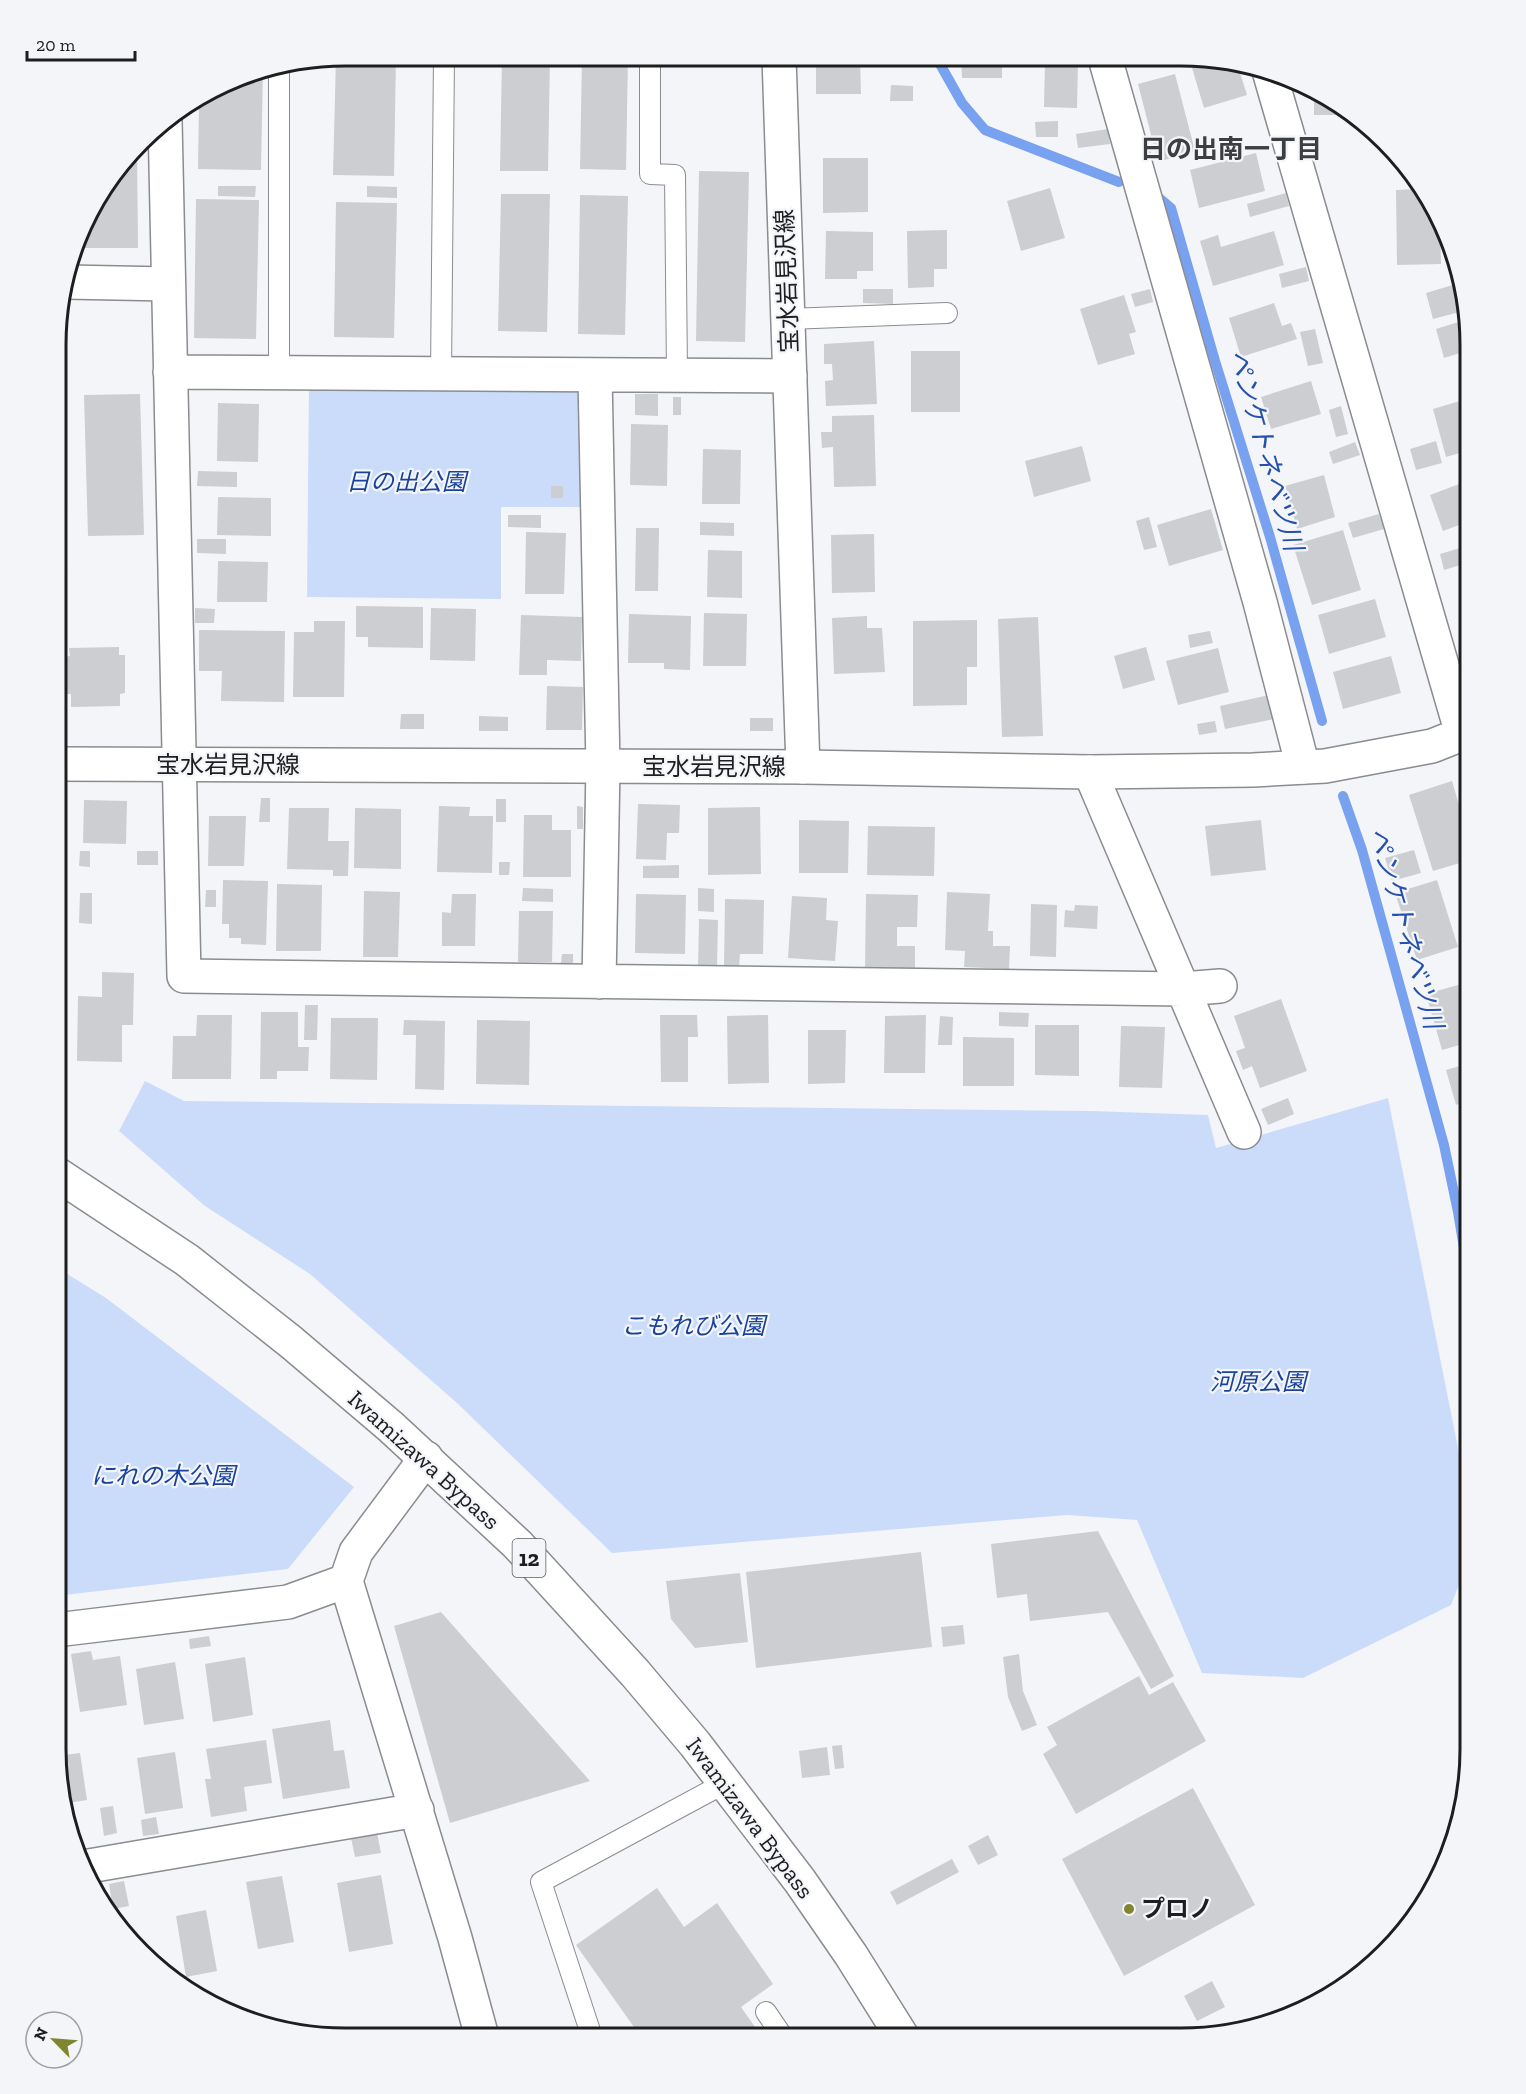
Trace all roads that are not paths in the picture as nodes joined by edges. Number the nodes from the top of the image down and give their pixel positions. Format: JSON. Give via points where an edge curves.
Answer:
{"nodes":[{"id":1,"x":444,"y":66,"type":"edge"},
{"id":2,"x":650,"y":66,"type":"edge"},
{"id":3,"x":779,"y":66,"type":"edge"},
{"id":4,"x":1107,"y":66,"type":"edge"},
{"id":5,"x":279,"y":74,"type":"edge"},
{"id":6,"x":1272,"y":81,"type":"edge"},
{"id":7,"x":165,"y":132,"type":"edge"},
{"id":8,"x":73,"y":282,"type":"edge"},
{"id":9,"x":168,"y":284,"type":"junction"},
{"id":10,"x":947,"y":314,"type":"dead end"},
{"id":11,"x":788,"y":319,"type":"junction"},
{"id":12,"x":170,"y":372,"type":"junction"},
{"id":13,"x":279,"y":373,"type":"junction"},
{"id":14,"x":441,"y":374,"type":"junction"},
{"id":15,"x":677,"y":374,"type":"junction"},
{"id":16,"x":595,"y":376,"type":"junction"},
{"id":17,"x":790,"y":376,"type":"junction"},
{"id":18,"x":1460,"y":713,"type":"edge"},
{"id":19,"x":1460,"y":735,"type":"edge"},
{"id":20,"x":66,"y":764,"type":"edge"},
{"id":21,"x":180,"y":764,"type":"junction"},
{"id":22,"x":603,"y":766,"type":"junction"},
{"id":23,"x":803,"y":767,"type":"junction"},
{"id":24,"x":1303,"y":767,"type":"junction"},
{"id":25,"x":1090,"y":772,"type":"junction"},
{"id":26,"x":599,"y":982,"type":"junction"},
{"id":27,"x":1220,"y":986,"type":"dead end"},
{"id":28,"x":1183,"y":988,"type":"junction"},
{"id":29,"x":1244,"y":1132,"type":"dead end"},
{"id":30,"x":66,"y":1180,"type":"edge"},
{"id":31,"x":426,"y":1458,"type":"junction"},
{"id":32,"x":346,"y":1581,"type":"junction"},
{"id":33,"x":66,"y":1629,"type":"edge"},
{"id":34,"x":725,"y":1783,"type":"junction"},
{"id":35,"x":417,"y":1810,"type":"junction"},
{"id":36,"x":91,"y":1866,"type":"edge"},
{"id":37,"x":766,"y":2012,"type":"dead end"},
{"id":38,"x":480,"y":2028,"type":"edge"},
{"id":39,"x":589,"y":2028,"type":"edge"},
{"id":40,"x":777,"y":2028,"type":"edge"},
{"id":41,"x":897,"y":2028,"type":"edge"}],
"edges":[{"from":1,"to":14,"type":"lane"},
{"from":2,"to":15,"type":"lane","via":[[650,174],[675,175]]},
{"from":3,"to":11,"type":"main road","name":"宝水岩見沢線"},
{"from":4,"to":24,"type":"main road"},
{"from":5,"to":13,"type":"lane"},
{"from":6,"to":18,"type":"main road"},
{"from":7,"to":9,"type":"main road"},
{"from":8,"to":9,"type":"main road"},
{"from":9,"to":12,"type":"main road"},
{"from":10,"to":11,"type":"lane"},
{"from":11,"to":17,"type":"main road","name":"宝水岩見沢線"},
{"from":12,"to":13,"type":"main road"},
{"from":12,"to":21,"type":"main road"},
{"from":13,"to":14,"type":"main road"},
{"from":14,"to":16,"type":"main road"},
{"from":15,"to":16,"type":"main road"},
{"from":15,"to":17,"type":"main road"},
{"from":16,"to":22,"type":"main road"},
{"from":17,"to":23,"type":"main road","name":"宝水岩見沢線"},
{"from":19,"to":24,"type":"main road","via":[[1432,746]]},
{"from":20,"to":21,"type":"main road","name":"宝水岩見沢線"},
{"from":21,"to":22,"type":"main road","name":"宝水岩見沢線"},
{"from":21,"to":26,"type":"main road","via":[[184,976]]},
{"from":22,"to":23,"type":"main road","name":"宝水岩見沢線"},
{"from":22,"to":26,"type":"main road"},
{"from":23,"to":25,"type":"main road"},
{"from":24,"to":25,"type":"main road"},
{"from":25,"to":28,"type":"main road"},
{"from":26,"to":28,"type":"main road"},
{"from":27,"to":28,"type":"main road"},
{"from":28,"to":29,"type":"main road"},
{"from":30,"to":31,"type":"main road","name":"Iwamizawa Bypass","number":"12","via":[[187,1260],[291,1342]]},
{"from":31,"to":32,"type":"main road","via":[[356,1552]]},
{"from":31,"to":34,"type":"main road","name":"Iwamizawa Bypass","number":"12","via":[[517,1544],[635,1673]]},
{"from":32,"to":33,"type":"main road","via":[[288,1602]]},
{"from":32,"to":35,"type":"main road"},
{"from":34,"to":39,"type":"lane","via":[[541,1882]]},
{"from":34,"to":41,"type":"main road","name":"Iwamizawa Bypass","number":"12","via":[[852,1955]]},
{"from":35,"to":36,"type":"main road"},
{"from":35,"to":38,"type":"main road"},
{"from":37,"to":40,"type":"lane"}]}
